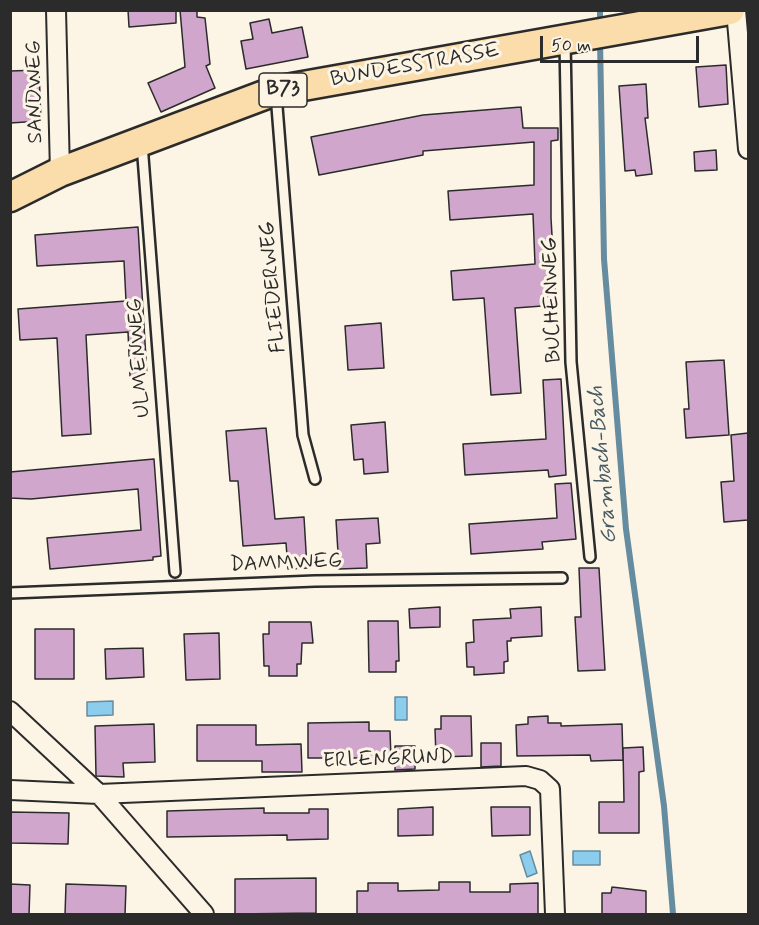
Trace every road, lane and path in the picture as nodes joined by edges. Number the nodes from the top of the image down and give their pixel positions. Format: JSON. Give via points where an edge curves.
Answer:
{"nodes":[{"id":1,"x":56,"y":10,"type":"edge"},
{"id":2,"x":730,"y":10,"type":"edge"},
{"id":3,"x":736,"y":10,"type":"edge"},
{"id":4,"x":661,"y":17,"type":"edge"},
{"id":5,"x":573,"y":39,"type":"junction"},
{"id":6,"x":275,"y":91,"type":"junction"},
{"id":7,"x":141,"y":141,"type":"junction"},
{"id":8,"x":748,"y":149,"type":"edge"},
{"id":9,"x":60,"y":172,"type":"junction"},
{"id":10,"x":10,"y":197,"type":"edge"},
{"id":11,"x":315,"y":479,"type":"dead end"},
{"id":12,"x":590,"y":557,"type":"dead end"},
{"id":13,"x":175,"y":572,"type":"dead end"},
{"id":14,"x":562,"y":578,"type":"dead end"},
{"id":15,"x":10,"y":593,"type":"edge"},
{"id":16,"x":10,"y":711,"type":"edge"},
{"id":17,"x":10,"y":790,"type":"edge"},
{"id":18,"x":99,"y":794,"type":"junction"},
{"id":19,"x":204,"y":915,"type":"edge"},
{"id":20,"x":555,"y":915,"type":"edge"}],
"edges":[{"from":1,"to":9,"type":"street","name":"SANDWEG"},
{"from":2,"to":4,"type":"main road","name":"BUNDESSTRASSE","number":"B73"},
{"from":3,"to":8,"type":"street"},
{"from":4,"to":5,"type":"main road","name":"BUNDESSTRASSE","number":"B73"},
{"from":5,"to":6,"type":"main road","name":"BUNDESSTRASSE","number":"B73"},
{"from":5,"to":12,"type":"lane","name":"BUCHENWEG","via":[[572,362]]},
{"from":6,"to":7,"type":"main road","name":"BUNDESSTRASSE","number":"B73"},
{"from":6,"to":11,"type":"lane","name":"FLIEDERWEG","via":[[303,435]]},
{"from":7,"to":9,"type":"main road","name":"BUNDESSTRASSE","number":"B73"},
{"from":7,"to":13,"type":"lane","name":"ULMENWEG"},
{"from":9,"to":10,"type":"main road","name":"BUNDESSTRASSE","number":"B73"},
{"from":14,"to":15,"type":"lane","name":"DAMMWEG","via":[[315,580]]},
{"from":16,"to":18,"type":"street"},
{"from":17,"to":18,"type":"street","name":"ERLENGRUND"},
{"from":18,"to":19,"type":"street"},
{"from":18,"to":20,"type":"street","name":"ERLENGRUND","via":[[526,777],[540,780],[550,789]]}]}
